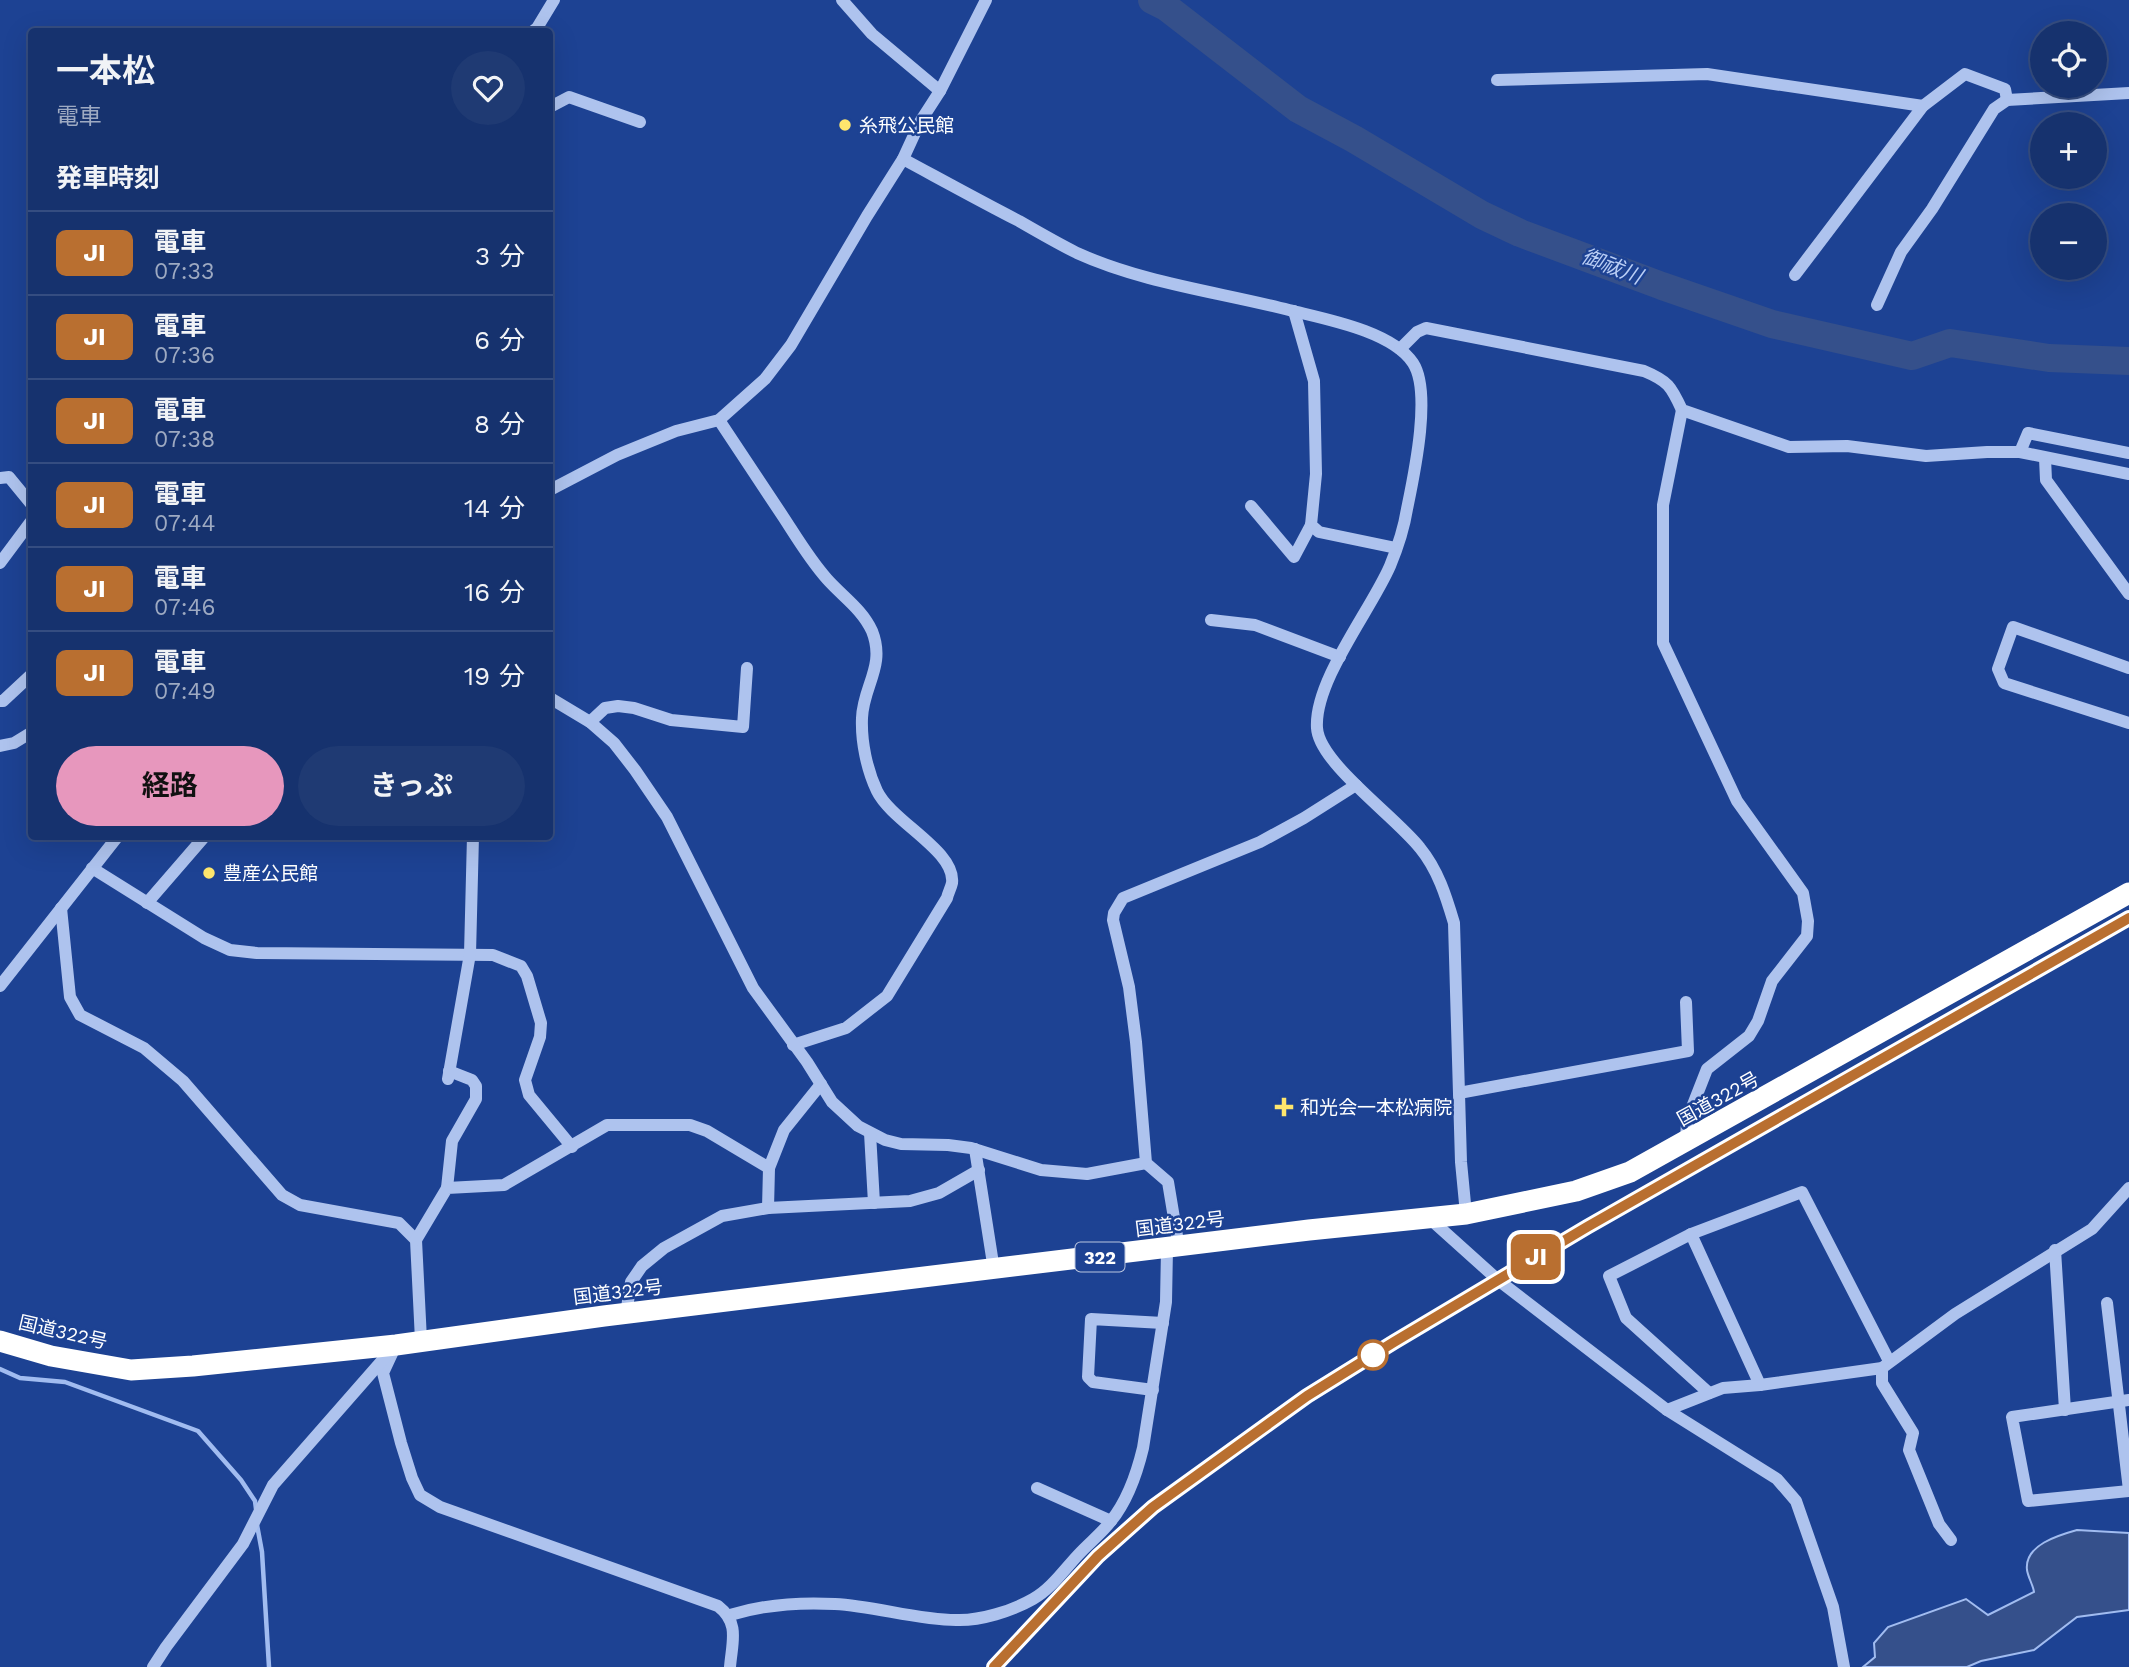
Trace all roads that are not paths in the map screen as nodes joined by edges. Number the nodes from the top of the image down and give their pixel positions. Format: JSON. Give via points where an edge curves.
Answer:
{"nodes":[{"id":1,"x":554,"y":0,"type":"edge"},
{"id":2,"x":842,"y":0,"type":"edge"},
{"id":3,"x":986,"y":0,"type":"edge"},
{"id":4,"x":537,"y":28,"type":"edge"},
{"id":5,"x":1497,"y":80,"type":"dead end"},
{"id":6,"x":940,"y":91,"type":"junction"},
{"id":7,"x":2129,"y":93,"type":"edge"},
{"id":8,"x":2007,"y":100,"type":"junction"},
{"id":9,"x":553,"y":105,"type":"edge"},
{"id":10,"x":1923,"y":106,"type":"junction"},
{"id":11,"x":640,"y":122,"type":"dead end"},
{"id":12,"x":903,"y":159,"type":"junction"},
{"id":13,"x":1795,"y":275,"type":"dead end"},
{"id":14,"x":1877,"y":305,"type":"dead end"},
{"id":15,"x":1294,"y":311,"type":"junction"},
{"id":16,"x":1400,"y":349,"type":"junction"},
{"id":17,"x":1682,"y":410,"type":"junction"},
{"id":18,"x":719,"y":420,"type":"junction"},
{"id":19,"x":2020,"y":453,"type":"junction"},
{"id":20,"x":2129,"y":453,"type":"edge"},
{"id":21,"x":2045,"y":457,"type":"junction"},
{"id":22,"x":2129,"y":474,"type":"edge"},
{"id":23,"x":0,"y":478,"type":"edge"},
{"id":24,"x":553,"y":488,"type":"edge"},
{"id":25,"x":28,"y":500,"type":"edge"},
{"id":26,"x":1251,"y":506,"type":"dead end"},
{"id":27,"x":28,"y":525,"type":"edge"},
{"id":28,"x":1311,"y":525,"type":"junction"},
{"id":29,"x":1396,"y":548,"type":"junction"},
{"id":30,"x":0,"y":563,"type":"edge"},
{"id":31,"x":2129,"y":594,"type":"edge"},
{"id":32,"x":1211,"y":620,"type":"dead end"},
{"id":33,"x":1340,"y":657,"type":"junction"},
{"id":34,"x":747,"y":668,"type":"dead end"},
{"id":35,"x":2129,"y":668,"type":"edge"},
{"id":36,"x":28,"y":678,"type":"edge"},
{"id":37,"x":553,"y":700,"type":"edge"},
{"id":38,"x":0,"y":701,"type":"edge"},
{"id":39,"x":2129,"y":709,"type":"edge"},
{"id":40,"x":590,"y":722,"type":"junction"},
{"id":41,"x":2126,"y":723,"type":"edge"},
{"id":42,"x":28,"y":734,"type":"edge"},
{"id":43,"x":0,"y":746,"type":"edge"},
{"id":44,"x":1356,"y":785,"type":"junction"},
{"id":45,"x":115,"y":840,"type":"edge"},
{"id":46,"x":202,"y":840,"type":"edge"},
{"id":47,"x":473,"y":840,"type":"edge"},
{"id":48,"x":92,"y":868,"type":"junction"},
{"id":49,"x":2129,"y":893,"type":"edge"},
{"id":50,"x":147,"y":903,"type":"junction"},
{"id":51,"x":61,"y":908,"type":"junction"},
{"id":52,"x":470,"y":954,"type":"junction"},
{"id":53,"x":0,"y":986,"type":"edge"},
{"id":54,"x":1686,"y":1002,"type":"dead end"},
{"id":55,"x":793,"y":1045,"type":"junction"},
{"id":56,"x":821,"y":1084,"type":"junction"},
{"id":57,"x":1460,"y":1093,"type":"junction"},
{"id":58,"x":870,"y":1133,"type":"junction"},
{"id":59,"x":1686,"y":1143,"type":"junction"},
{"id":60,"x":572,"y":1147,"type":"junction"},
{"id":61,"x":975,"y":1149,"type":"junction"},
{"id":62,"x":1146,"y":1163,"type":"junction"},
{"id":63,"x":769,"y":1168,"type":"junction"},
{"id":64,"x":979,"y":1170,"type":"junction"},
{"id":65,"x":447,"y":1188,"type":"junction"},
{"id":66,"x":2129,"y":1188,"type":"edge"},
{"id":67,"x":874,"y":1203,"type":"junction"},
{"id":68,"x":768,"y":1208,"type":"junction"},
{"id":69,"x":1466,"y":1214,"type":"junction"},
{"id":70,"x":1429,"y":1217,"type":"junction"},
{"id":71,"x":1691,"y":1234,"type":"junction"},
{"id":72,"x":416,"y":1240,"type":"junction"},
{"id":73,"x":1173,"y":1248,"type":"junction"},
{"id":74,"x":2055,"y":1250,"type":"junction"},
{"id":75,"x":994,"y":1270,"type":"junction"},
{"id":76,"x":2108,"y":1303,"type":"dead end"},
{"id":77,"x":626,"y":1314,"type":"junction"},
{"id":78,"x":1163,"y":1323,"type":"junction"},
{"id":79,"x":421,"y":1340,"type":"junction"},
{"id":80,"x":0,"y":1341,"type":"edge"},
{"id":81,"x":396,"y":1345,"type":"junction"},
{"id":82,"x":1885,"y":1364,"type":"junction"},
{"id":83,"x":1760,"y":1385,"type":"junction"},
{"id":84,"x":1153,"y":1390,"type":"junction"},
{"id":85,"x":1709,"y":1394,"type":"junction"},
{"id":86,"x":2124,"y":1401,"type":"edge"},
{"id":87,"x":1667,"y":1410,"type":"junction"},
{"id":88,"x":2065,"y":1410,"type":"junction"},
{"id":89,"x":1037,"y":1488,"type":"dead end"},
{"id":90,"x":2129,"y":1490,"type":"edge"},
{"id":91,"x":1111,"y":1521,"type":"junction"},
{"id":92,"x":1951,"y":1540,"type":"dead end"},
{"id":93,"x":730,"y":1615,"type":"junction"},
{"id":94,"x":153,"y":1667,"type":"edge"},
{"id":95,"x":730,"y":1667,"type":"edge"},
{"id":96,"x":1844,"y":1667,"type":"edge"}],
"edges":[{"from":1,"to":4,"type":"street"},
{"from":2,"to":6,"type":"street","via":[[872,34]]},
{"from":3,"to":6,"type":"street"},
{"from":5,"to":10,"type":"street","via":[[1707,74]]},
{"from":6,"to":12,"type":"street"},
{"from":7,"to":8,"type":"street"},
{"from":8,"to":10,"type":"street","via":[[2005,89],[1965,74]]},
{"from":8,"to":14,"type":"street","via":[[1994,109],[1901,252]]},
{"from":9,"to":11,"type":"street","via":[[569,97]]},
{"from":10,"to":13,"type":"street"},
{"from":12,"to":15,"type":"street","via":[[1078,253],[1145,276]]},
{"from":12,"to":18,"type":"street","via":[[791,345],[765,379]]},
{"from":15,"to":16,"type":"street","via":[[1371,334]]},
{"from":15,"to":28,"type":"street","via":[[1314,381],[1316,474]]},
{"from":16,"to":17,"type":"street","via":[[1426,328],[1644,371],[1664,379]]},
{"from":16,"to":29,"type":"street","via":[[1416,366],[1422,401],[1407,513]]},
{"from":17,"to":19,"type":"street","via":[[1789,447],[1847,446],[1926,456]]},
{"from":17,"to":59,"type":"street","via":[[1663,505],[1663,643],[1737,802],[1803,893],[1808,921],[1807,936],[1772,981],[1749,1037],[1707,1069],[1687,1120]]},
{"from":18,"to":24,"type":"street","via":[[617,455]]},
{"from":18,"to":55,"type":"street","via":[[802,545],[872,630],[876,668],[862,718],[869,772],[891,811],[948,862],[952,883],[887,996],[846,1028]]},
{"from":19,"to":20,"type":"street","via":[[2028,433]]},
{"from":19,"to":21,"type":"street"},
{"from":21,"to":22,"type":"street"},
{"from":21,"to":31,"type":"street","via":[[2046,480]]},
{"from":23,"to":25,"type":"street","via":[[9,477]]},
{"from":26,"to":28,"type":"street","via":[[1294,557]]},
{"from":27,"to":30,"type":"street"},
{"from":28,"to":29,"type":"street","via":[[1319,532]]},
{"from":29,"to":33,"type":"street"},
{"from":32,"to":33,"type":"street","via":[[1255,625]]},
{"from":33,"to":44,"type":"street","via":[[1322,699],[1317,728],[1325,752]]},
{"from":34,"to":40,"type":"street","via":[[743,727],[671,720],[618,706],[605,708]]},
{"from":35,"to":41,"type":"street","via":[[2013,627],[1998,668],[2004,683]]},
{"from":36,"to":38,"type":"street"},
{"from":37,"to":40,"type":"street"},
{"from":39,"to":41,"type":"street"},
{"from":40,"to":55,"type":"street","via":[[614,743],[667,817],[753,988]]},
{"from":42,"to":43,"type":"street"},
{"from":44,"to":57,"type":"street","via":[[1420,848],[1444,887],[1454,923]]},
{"from":44,"to":62,"type":"street","via":[[1260,842],[1123,898],[1118,905],[1113,920],[1129,987]]},
{"from":45,"to":48,"type":"street"},
{"from":46,"to":50,"type":"street"},
{"from":47,"to":52,"type":"street"},
{"from":48,"to":50,"type":"street"},
{"from":48,"to":51,"type":"street"},
{"from":49,"to":59,"type":"highway","name":"国道322号","number":"322"},
{"from":50,"to":52,"type":"street","via":[[230,950]]},
{"from":51,"to":53,"type":"street"},
{"from":51,"to":72,"type":"street","via":[[70,997],[80,1015],[144,1048],[183,1081],[282,1195],[300,1205],[399,1223]]},
{"from":52,"to":60,"type":"street","via":[[510,961],[521,966],[527,976],[541,1023],[525,1080],[530,1095]]},
{"from":52,"to":65,"type":"street","via":[[449,1075],[472,1080],[477,1086],[475,1099],[452,1141]]},
{"from":54,"to":57,"type":"street","via":[[1688,1051]]},
{"from":55,"to":56,"type":"street"},
{"from":56,"to":58,"type":"street","via":[[843,1114]]},
{"from":56,"to":63,"type":"street","via":[[784,1130]]},
{"from":57,"to":69,"type":"street"},
{"from":58,"to":61,"type":"street","via":[[901,1144]]},
{"from":58,"to":67,"type":"street"},
{"from":59,"to":69,"type":"highway","name":"国道322号","number":"322","via":[[1630,1172],[1576,1191]]},
{"from":60,"to":63,"type":"street","via":[[607,1125],[690,1125]]},
{"from":60,"to":65,"type":"street","via":[[504,1185]]},
{"from":61,"to":62,"type":"street","via":[[1041,1170],[1071,1173]]},
{"from":61,"to":64,"type":"street"},
{"from":62,"to":73,"type":"street","via":[[1168,1181]]},
{"from":63,"to":68,"type":"street"},
{"from":64,"to":67,"type":"street","via":[[939,1193]]},
{"from":64,"to":75,"type":"street"},
{"from":65,"to":72,"type":"street"},
{"from":66,"to":74,"type":"street","via":[[2092,1229]]},
{"from":67,"to":68,"type":"street"},
{"from":68,"to":77,"type":"street","via":[[722,1216],[664,1248],[631,1282]]},
{"from":69,"to":70,"type":"highway","name":"国道322号","number":"322"},
{"from":70,"to":73,"type":"highway","name":"国道322号","number":"322"},
{"from":70,"to":87,"type":"street","via":[[1498,1280]]},
{"from":71,"to":82,"type":"street","via":[[1802,1192]]},
{"from":71,"to":83,"type":"street"},
{"from":71,"to":85,"type":"street","via":[[1609,1276],[1626,1318]]},
{"from":72,"to":79,"type":"street"},
{"from":73,"to":75,"type":"highway","name":"国道322号","number":"322"},
{"from":73,"to":78,"type":"street"},
{"from":74,"to":82,"type":"street"},
{"from":74,"to":88,"type":"street"},
{"from":75,"to":77,"type":"highway","name":"国道322号","number":"322"},
{"from":76,"to":86,"type":"street"},
{"from":77,"to":79,"type":"highway","name":"国道322号","number":"322"},
{"from":78,"to":84,"type":"street"},
{"from":78,"to":84,"type":"street","via":[[1091,1319],[1088,1377],[1093,1382]]},
{"from":79,"to":81,"type":"highway","name":"国道322号","number":"322"},
{"from":80,"to":81,"type":"highway","name":"国道322号","number":"322","via":[[51,1356],[131,1370]]},
{"from":81,"to":93,"type":"street","via":[[383,1373],[420,1495],[440,1507],[718,1606]]},
{"from":81,"to":94,"type":"street","via":[[273,1485],[243,1544]]},
{"from":82,"to":83,"type":"street"},
{"from":82,"to":92,"type":"street","via":[[1882,1383],[1913,1433],[1909,1450],[1939,1524]]},
{"from":83,"to":85,"type":"street"},
{"from":84,"to":91,"type":"street","via":[[1137,1472]]},
{"from":85,"to":87,"type":"street"},
{"from":86,"to":88,"type":"street"},
{"from":86,"to":90,"type":"street"},
{"from":87,"to":96,"type":"street","via":[[1777,1479],[1796,1501],[1833,1607]]},
{"from":88,"to":90,"type":"street","via":[[2012,1418],[2028,1501]]},
{"from":89,"to":91,"type":"street"},
{"from":91,"to":93,"type":"street","via":[[1040,1594],[987,1616],[957,1620],[802,1603]]},
{"from":93,"to":95,"type":"street"}]}
